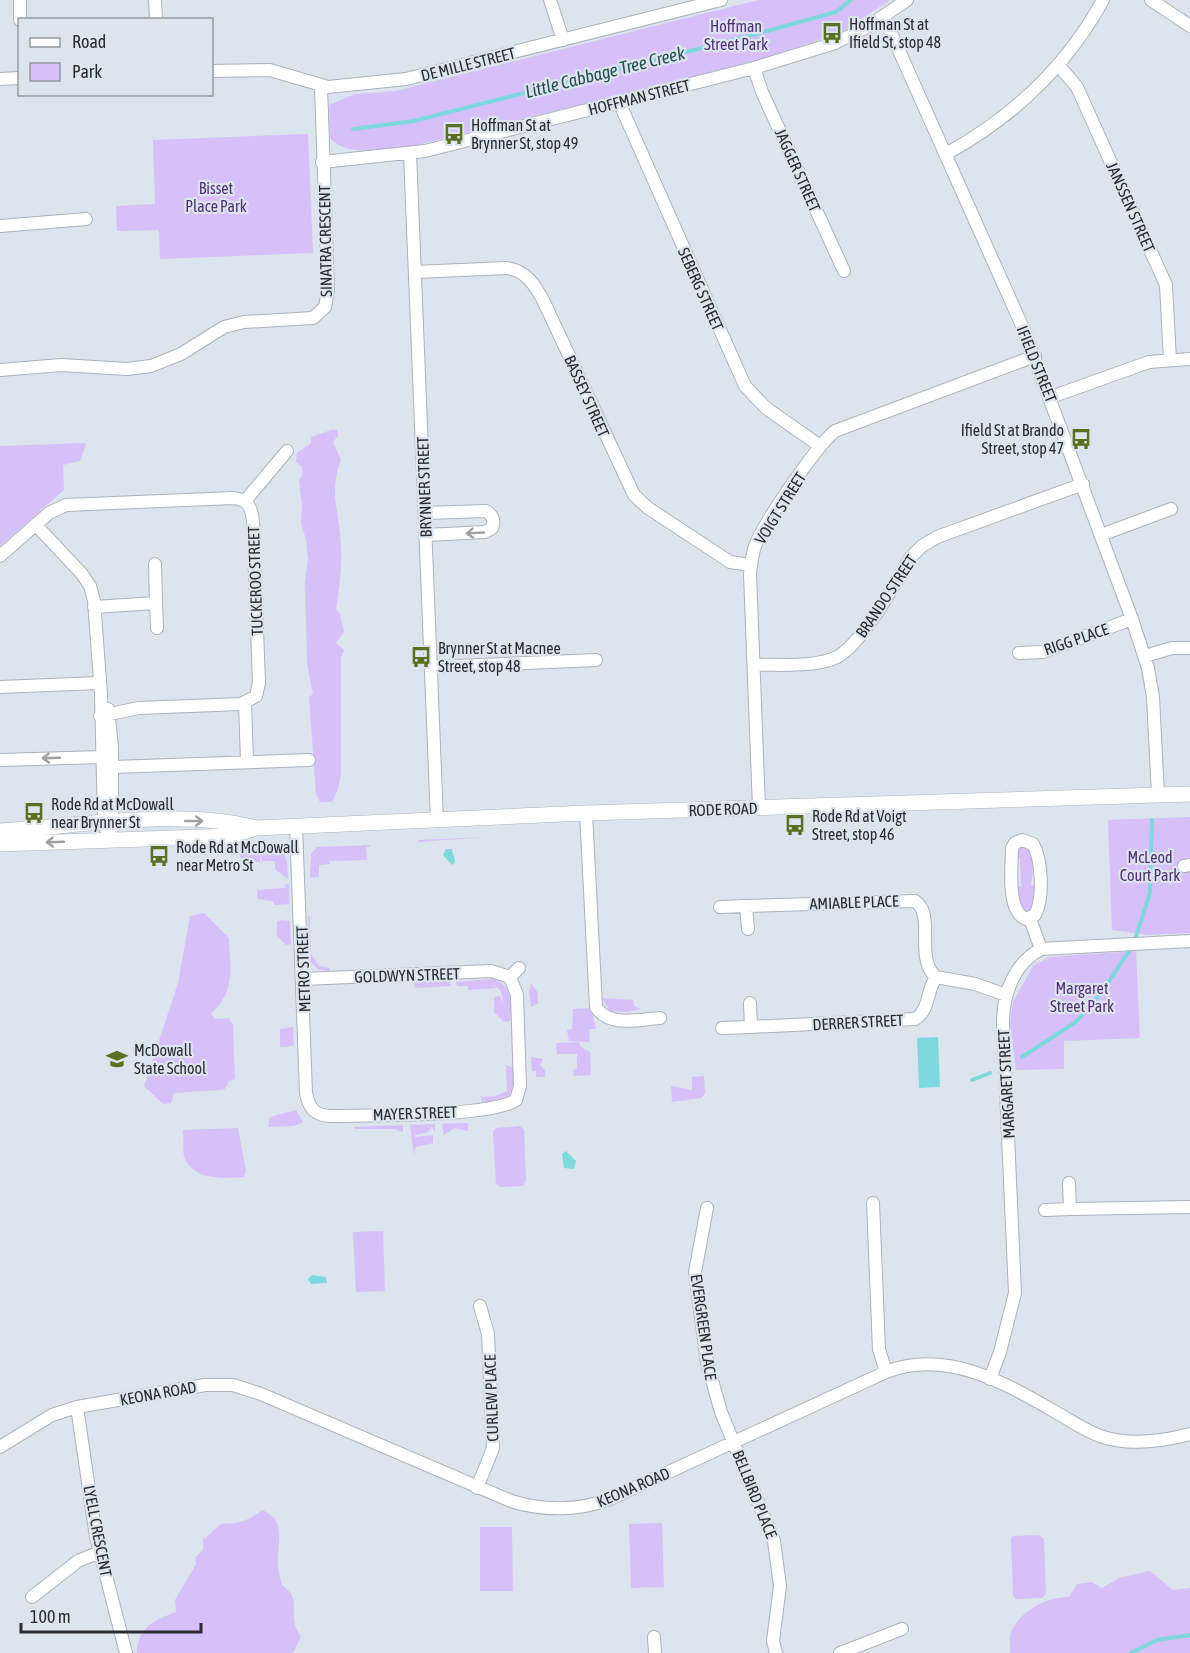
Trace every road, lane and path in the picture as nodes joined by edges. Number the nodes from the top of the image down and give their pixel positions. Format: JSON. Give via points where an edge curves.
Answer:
{"nodes":[{"id":1,"x":20,"y":0,"type":"edge"},
{"id":2,"x":155,"y":0,"type":"edge"},
{"id":3,"x":550,"y":0,"type":"edge"},
{"id":4,"x":721,"y":0,"type":"edge"},
{"id":5,"x":907,"y":0,"type":"edge"},
{"id":6,"x":1103,"y":0,"type":"edge"},
{"id":7,"x":1151,"y":0,"type":"edge"},
{"id":8,"x":884,"y":17,"type":"junction"},
{"id":9,"x":20,"y":18,"type":"edge"},
{"id":10,"x":156,"y":18,"type":"edge"},
{"id":11,"x":1190,"y":26,"type":"edge"},
{"id":12,"x":563,"y":40,"type":"junction"},
{"id":13,"x":1059,"y":66,"type":"junction"},
{"id":14,"x":754,"y":68,"type":"junction"},
{"id":15,"x":213,"y":71,"type":"edge"},
{"id":16,"x":18,"y":78,"type":"edge"},
{"id":17,"x":0,"y":79,"type":"edge"},
{"id":18,"x":321,"y":86,"type":"junction"},
{"id":19,"x":619,"y":102,"type":"junction"},
{"id":20,"x":410,"y":153,"type":"junction"},
{"id":21,"x":946,"y":154,"type":"junction"},
{"id":22,"x":322,"y":162,"type":"junction"},
{"id":23,"x":86,"y":219,"type":"dead end"},
{"id":24,"x":0,"y":226,"type":"edge"},
{"id":25,"x":415,"y":272,"type":"junction"},
{"id":26,"x":844,"y":272,"type":"dead end"},
{"id":27,"x":1035,"y":356,"type":"junction"},
{"id":28,"x":1190,"y":359,"type":"edge"},
{"id":29,"x":1170,"y":360,"type":"junction"},
{"id":30,"x":0,"y":370,"type":"edge"},
{"id":31,"x":1051,"y":397,"type":"junction"},
{"id":32,"x":820,"y":446,"type":"junction"},
{"id":33,"x":287,"y":451,"type":"dead end"},
{"id":34,"x":1083,"y":484,"type":"junction"},
{"id":35,"x":244,"y":501,"type":"junction"},
{"id":36,"x":1171,"y":509,"type":"dead end"},
{"id":37,"x":425,"y":513,"type":"junction"},
{"id":38,"x":36,"y":525,"type":"junction"},
{"id":39,"x":426,"y":535,"type":"junction"},
{"id":40,"x":1101,"y":535,"type":"junction"},
{"id":41,"x":0,"y":556,"type":"edge"},
{"id":42,"x":154,"y":564,"type":"dead end"},
{"id":43,"x":751,"y":565,"type":"junction"},
{"id":44,"x":156,"y":603,"type":"junction"},
{"id":45,"x":94,"y":607,"type":"junction"},
{"id":46,"x":1132,"y":619,"type":"junction"},
{"id":47,"x":157,"y":628,"type":"dead end"},
{"id":48,"x":1190,"y":648,"type":"edge"},
{"id":49,"x":1018,"y":652,"type":"dead end"},
{"id":50,"x":1145,"y":656,"type":"junction"},
{"id":51,"x":596,"y":660,"type":"dead end"},
{"id":52,"x":754,"y":665,"type":"junction"},
{"id":53,"x":430,"y":666,"type":"junction"},
{"id":54,"x":0,"y":687,"type":"edge"},
{"id":55,"x":100,"y":689,"type":"junction"},
{"id":56,"x":245,"y":703,"type":"junction"},
{"id":57,"x":105,"y":715,"type":"junction"},
{"id":58,"x":102,"y":757,"type":"junction"},
{"id":59,"x":0,"y":760,"type":"edge"},
{"id":60,"x":309,"y":760,"type":"dead end"},
{"id":61,"x":247,"y":761,"type":"junction"},
{"id":62,"x":113,"y":767,"type":"junction"},
{"id":63,"x":1190,"y":794,"type":"edge"},
{"id":64,"x":1158,"y":795,"type":"junction"},
{"id":65,"x":759,"y":808,"type":"junction"},
{"id":66,"x":586,"y":813,"type":"junction"},
{"id":67,"x":437,"y":821,"type":"junction"},
{"id":68,"x":109,"y":822,"type":"junction"},
{"id":69,"x":296,"y":826,"type":"junction"},
{"id":70,"x":256,"y":828,"type":"junction"},
{"id":71,"x":0,"y":831,"type":"edge"},
{"id":72,"x":110,"y":840,"type":"junction"},
{"id":73,"x":0,"y":844,"type":"edge"},
{"id":74,"x":746,"y":906,"type":"junction"},
{"id":75,"x":720,"y":907,"type":"dead end"},
{"id":76,"x":1030,"y":919,"type":"junction"},
{"id":77,"x":748,"y":929,"type":"dead end"},
{"id":78,"x":1190,"y":941,"type":"edge"},
{"id":79,"x":1041,"y":949,"type":"junction"},
{"id":80,"x":936,"y":977,"type":"junction"},
{"id":81,"x":303,"y":979,"type":"junction"},
{"id":82,"x":1006,"y":995,"type":"junction"},
{"id":83,"x":750,"y":1004,"type":"dead end"},
{"id":84,"x":660,"y":1018,"type":"dead end"},
{"id":85,"x":751,"y":1027,"type":"junction"},
{"id":86,"x":722,"y":1028,"type":"dead end"},
{"id":87,"x":516,"y":1100,"type":"joint"},
{"id":88,"x":313,"y":1112,"type":"joint"},
{"id":89,"x":1069,"y":1183,"type":"dead end"},
{"id":90,"x":873,"y":1203,"type":"dead end"},
{"id":91,"x":1190,"y":1207,"type":"edge"},
{"id":92,"x":707,"y":1208,"type":"dead end"},
{"id":93,"x":1070,"y":1209,"type":"junction"},
{"id":94,"x":1045,"y":1210,"type":"dead end"},
{"id":95,"x":480,"y":1306,"type":"dead end"},
{"id":96,"x":886,"y":1372,"type":"junction"},
{"id":97,"x":990,"y":1379,"type":"junction"},
{"id":98,"x":77,"y":1407,"type":"junction"},
{"id":99,"x":1190,"y":1434,"type":"edge"},
{"id":100,"x":734,"y":1443,"type":"junction"},
{"id":101,"x":0,"y":1447,"type":"edge"},
{"id":102,"x":477,"y":1488,"type":"junction"},
{"id":103,"x":100,"y":1552,"type":"junction"},
{"id":104,"x":32,"y":1598,"type":"dead end"},
{"id":105,"x":902,"y":1629,"type":"dead end"},
{"id":106,"x":654,"y":1637,"type":"dead end"},
{"id":107,"x":126,"y":1653,"type":"edge"},
{"id":108,"x":655,"y":1653,"type":"edge"},
{"id":109,"x":776,"y":1653,"type":"edge"},
{"id":110,"x":840,"y":1653,"type":"edge"}],
"edges":[{"from":1,"to":9,"type":"street"},
{"from":2,"to":10,"type":"street"},
{"from":3,"to":12,"type":"street"},
{"from":4,"to":12,"type":"street","name":"DE MILLE STREET"},
{"from":5,"to":8,"type":"street","name":"HOFFMAN STREET"},
{"from":6,"to":13,"type":"street"},
{"from":7,"to":11,"type":"street"},
{"from":8,"to":14,"type":"street","name":"HOFFMAN STREET","via":[[835,43]]},
{"from":8,"to":21,"type":"street","name":"IFIELD STREET"},
{"from":12,"to":18,"type":"street","name":"DE MILLE STREET","via":[[406,79],[335,88]]},
{"from":13,"to":21,"type":"street","via":[[1006,117]]},
{"from":13,"to":29,"type":"street","name":"JANSSEN STREET","via":[[1077,87],[1166,285]]},
{"from":14,"to":19,"type":"street","name":"HOFFMAN STREET"},
{"from":14,"to":26,"type":"street","name":"JAGGER STREET"},
{"from":15,"to":18,"type":"street","name":"DE MILLE STREET","via":[[270,70]]},
{"from":16,"to":17,"type":"street"},
{"from":18,"to":22,"type":"street","name":"SINATRA CRESCENT"},
{"from":19,"to":20,"type":"street","name":"HOFFMAN STREET"},
{"from":19,"to":32,"type":"street","name":"SEBERG STREET","via":[[746,386],[766,408]]},
{"from":20,"to":22,"type":"street","name":"HOFFMAN STREET"},
{"from":20,"to":25,"type":"street","name":"BRYNNER STREET"},
{"from":21,"to":27,"type":"street","name":"IFIELD STREET"},
{"from":22,"to":30,"type":"street","name":"SINATRA CRESCENT","via":[[328,297],[317,316],[224,327],[181,354],[140,368],[61,365]]},
{"from":23,"to":24,"type":"street"},
{"from":25,"to":37,"type":"street","name":"BRYNNER STREET"},
{"from":25,"to":43,"type":"street","name":"BASSEY STREET","via":[[506,268],[530,279],[634,495],[730,562]]},
{"from":27,"to":31,"type":"street","name":"IFIELD STREET"},
{"from":27,"to":32,"type":"street","name":"VOIGT STREET","via":[[850,423],[835,430]]},
{"from":28,"to":29,"type":"street"},
{"from":29,"to":31,"type":"street","via":[[1139,365]]},
{"from":31,"to":34,"type":"street","name":"IFIELD STREET"},
{"from":32,"to":43,"type":"street","name":"VOIGT STREET","via":[[762,533]]},
{"from":33,"to":35,"type":"street"},
{"from":34,"to":40,"type":"street","name":"IFIELD STREET"},
{"from":34,"to":52,"type":"street","name":"BRANDO STREET","via":[[937,537],[922,546],[859,636],[837,656],[822,661]]},
{"from":35,"to":38,"type":"street","via":[[227,498],[71,504],[54,510]]},
{"from":35,"to":56,"type":"street","name":"TUCKEROO STREET","via":[[253,522],[259,683],[256,696]]},
{"from":36,"to":40,"type":"street"},
{"from":37,"to":39,"type":"street","name":"BRYNNER STREET"},
{"from":37,"to":39,"type":"street","one_way":true,"via":[[486,511],[494,522],[485,532]]},
{"from":38,"to":41,"type":"street"},
{"from":38,"to":45,"type":"street","via":[[84,577]]},
{"from":39,"to":53,"type":"street","name":"BRYNNER STREET"},
{"from":40,"to":46,"type":"street","name":"IFIELD STREET"},
{"from":42,"to":44,"type":"street"},
{"from":43,"to":52,"type":"street","name":"VOIGT STREET"},
{"from":44,"to":45,"type":"street"},
{"from":44,"to":47,"type":"street"},
{"from":45,"to":55,"type":"street"},
{"from":46,"to":49,"type":"street","name":"RIGG PLACE","via":[[1043,652]]},
{"from":46,"to":50,"type":"street","name":"IFIELD STREET"},
{"from":48,"to":50,"type":"street","via":[[1172,648]]},
{"from":50,"to":64,"type":"street","name":"IFIELD STREET","via":[[1153,697]]},
{"from":51,"to":53,"type":"street"},
{"from":52,"to":65,"type":"street","name":"VOIGT STREET"},
{"from":53,"to":67,"type":"street","name":"BRYNNER STREET"},
{"from":54,"to":55,"type":"street"},
{"from":55,"to":57,"type":"street"},
{"from":56,"to":57,"type":"street","via":[[139,708]]},
{"from":56,"to":61,"type":"street"},
{"from":57,"to":58,"type":"street"},
{"from":57,"to":62,"type":"street"},
{"from":58,"to":59,"type":"street","one_way":true},
{"from":58,"to":68,"type":"street"},
{"from":60,"to":61,"type":"street"},
{"from":61,"to":62,"type":"street"},
{"from":62,"to":68,"type":"street"},
{"from":63,"to":64,"type":"main road","name":"RODE ROAD"},
{"from":64,"to":65,"type":"main road","name":"RODE ROAD"},
{"from":65,"to":66,"type":"main road","name":"RODE ROAD"},
{"from":66,"to":67,"type":"main road","name":"RODE ROAD"},
{"from":66,"to":84,"type":"street","via":[[596,1007],[613,1020]]},
{"from":67,"to":69,"type":"main road","name":"RODE ROAD"},
{"from":68,"to":70,"type":"main road","name":"RODE ROAD","one_way":true,"via":[[229,821]]},
{"from":68,"to":71,"type":"main road","name":"RODE ROAD"},
{"from":68,"to":72,"type":"street"},
{"from":69,"to":70,"type":"main road","name":"RODE ROAD"},
{"from":69,"to":81,"type":"street","name":"METRO STREET"},
{"from":70,"to":72,"type":"main road","name":"RODE ROAD","via":[[231,836]]},
{"from":72,"to":73,"type":"main road","name":"RODE ROAD","one_way":true},
{"from":74,"to":75,"type":"street","name":"AMIABLE PLACE"},
{"from":74,"to":77,"type":"street"},
{"from":74,"to":80,"type":"street","name":"AMIABLE PLACE","via":[[915,901],[923,914],[927,963]]},
{"from":76,"to":76,"type":"street","via":[[1020,916],[1013,900],[1012,848],[1022,840],[1033,844],[1038,859],[1039,905]]},
{"from":76,"to":79,"type":"street"},
{"from":78,"to":79,"type":"street"},
{"from":79,"to":82,"type":"street","name":"MARGARET STREET","via":[[1022,964]]},
{"from":80,"to":82,"type":"street"},
{"from":80,"to":85,"type":"street","name":"DERRER STREET","via":[[928,991],[925,1009],[915,1019]]},
{"from":81,"to":87,"type":"street","name":"GOLDWYN STREET","via":[[515,973],[520,1086]]},
{"from":81,"to":88,"type":"street","name":"METRO STREET","via":[[306,1093]]},
{"from":82,"to":97,"type":"street","name":"MARGARET STREET","via":[[1003,1023],[1014,1293]]},
{"from":83,"to":85,"type":"street"},
{"from":85,"to":86,"type":"street","name":"DERRER STREET"},
{"from":87,"to":88,"type":"street","name":"MAYER STREET","via":[[472,1111],[330,1116]]},
{"from":89,"to":93,"type":"street"},
{"from":90,"to":96,"type":"street","via":[[879,1349]]},
{"from":91,"to":93,"type":"street"},
{"from":92,"to":100,"type":"street","name":"EVERGREEN PLACE","via":[[696,1263],[697,1296],[710,1375]]},
{"from":93,"to":94,"type":"street"},
{"from":95,"to":102,"type":"street","name":"CURLEW PLACE","via":[[488,1332],[493,1448]]},
{"from":96,"to":97,"type":"street","name":"KEONA ROAD","via":[[909,1365],[942,1364]]},
{"from":96,"to":100,"type":"street","name":"KEONA ROAD"},
{"from":97,"to":99,"type":"street","name":"KEONA ROAD","via":[[1104,1437],[1137,1441]]},
{"from":98,"to":101,"type":"street","name":"KEONA ROAD","via":[[52,1415]]},
{"from":98,"to":102,"type":"street","name":"KEONA ROAD","via":[[194,1386],[233,1385]]},
{"from":98,"to":103,"type":"street","name":"LYELL CRESCENT"},
{"from":100,"to":102,"type":"street","name":"KEONA ROAD","via":[[610,1499],[587,1505],[532,1506]]},
{"from":100,"to":109,"type":"street","name":"BELLBIRD PLACE","via":[[774,1540],[780,1586],[773,1641]]},
{"from":103,"to":104,"type":"street","via":[[84,1558]]},
{"from":103,"to":107,"type":"street","name":"LYELL CRESCENT"},
{"from":105,"to":110,"type":"street"},
{"from":106,"to":108,"type":"street"}]}
